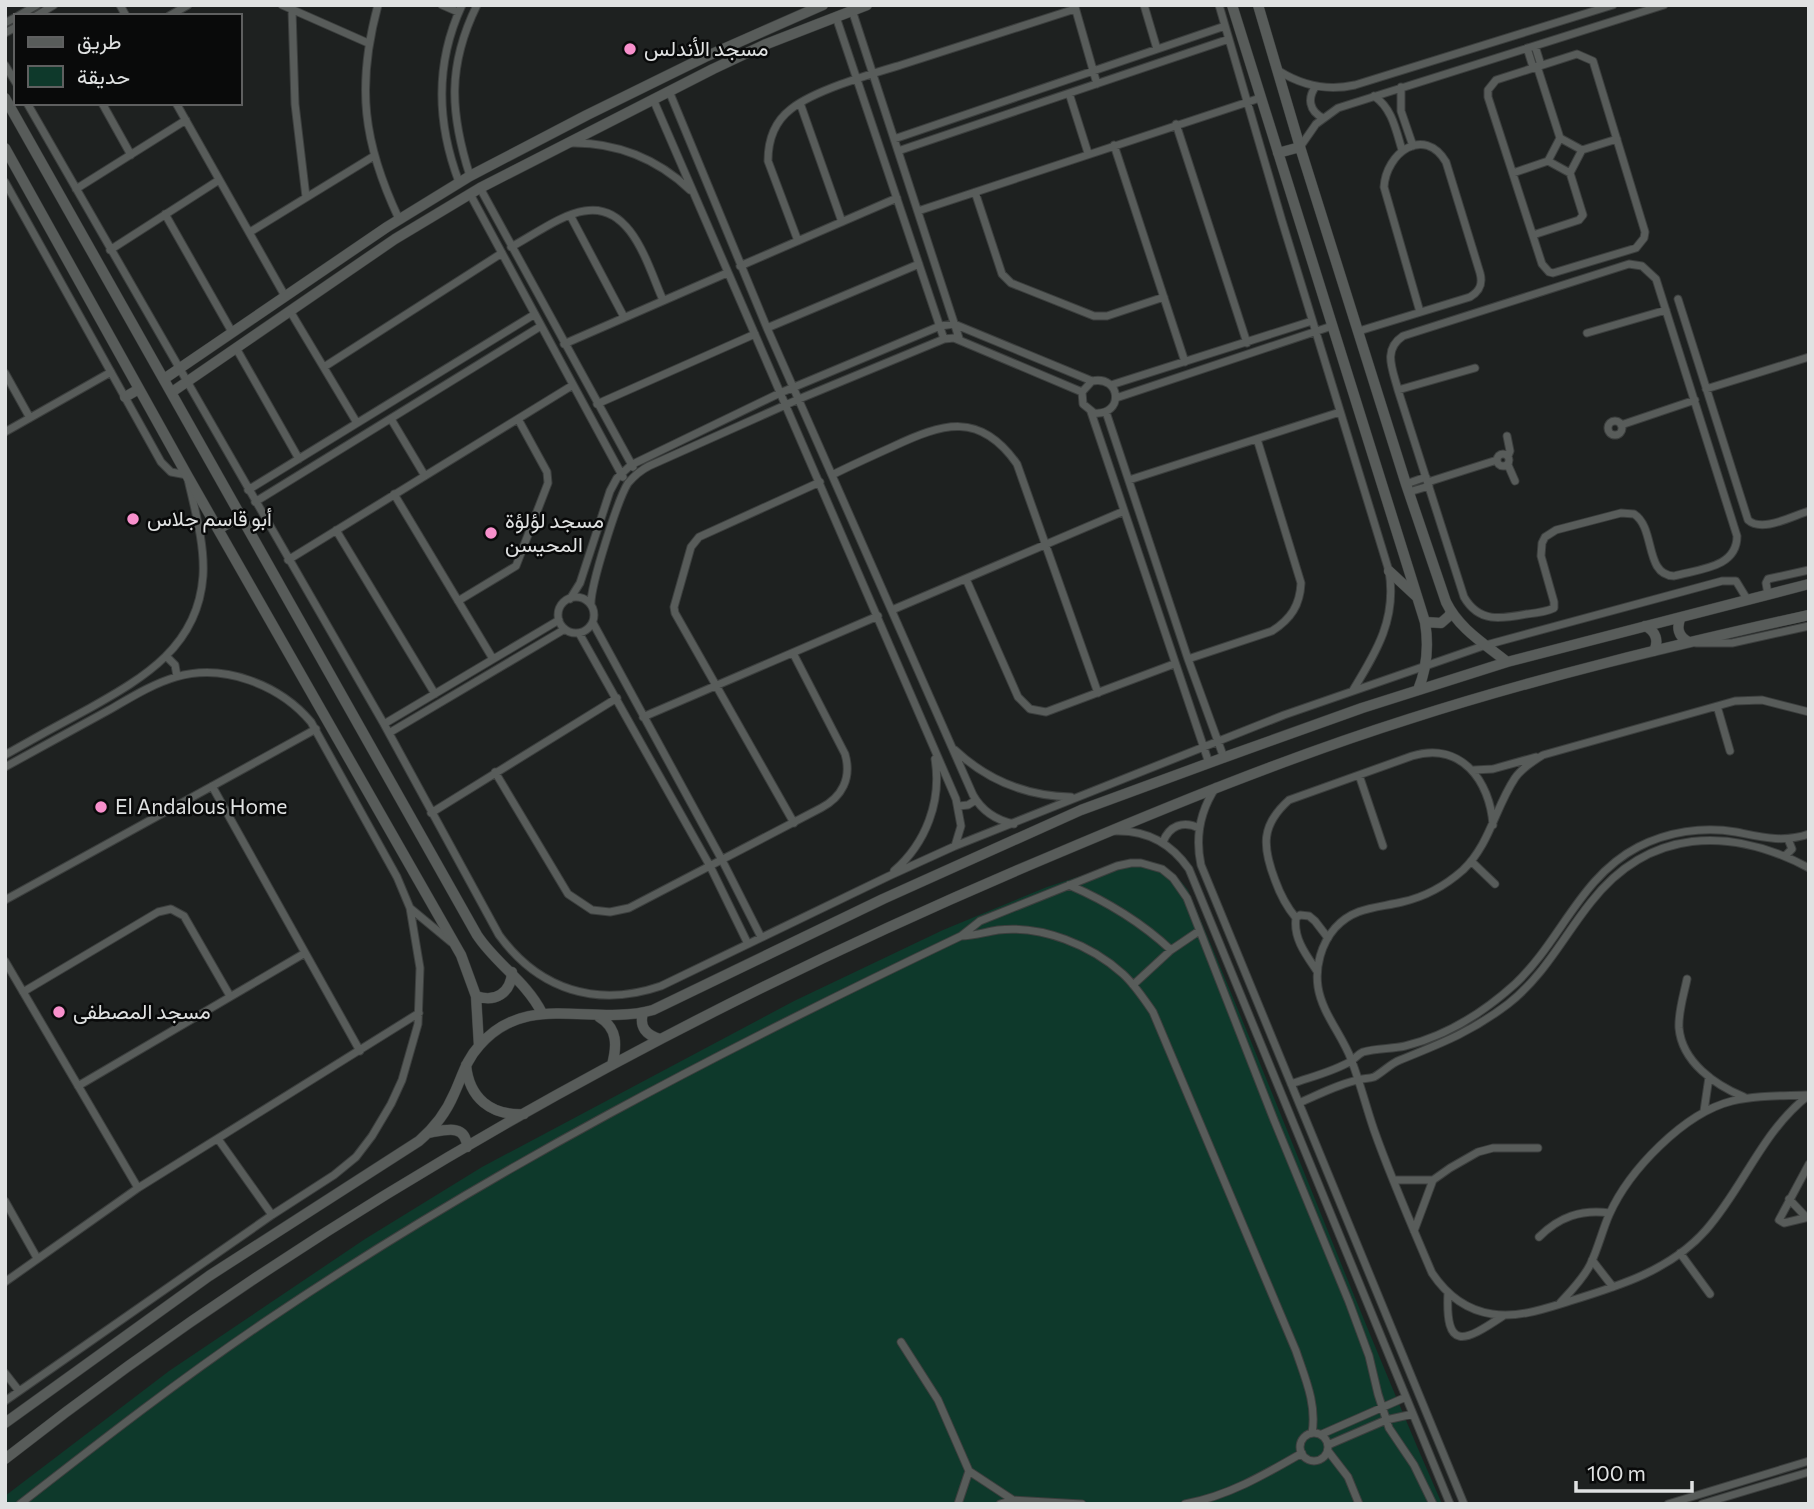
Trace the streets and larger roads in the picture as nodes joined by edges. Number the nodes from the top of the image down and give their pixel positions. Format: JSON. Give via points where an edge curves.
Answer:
{"nodes":[{"id":1,"x":37,"y":5,"type":"edge"},
{"id":2,"x":188,"y":5,"type":"edge"},
{"id":3,"x":282,"y":5,"type":"edge"},
{"id":4,"x":378,"y":5,"type":"edge"},
{"id":5,"x":442,"y":5,"type":"edge"},
{"id":6,"x":477,"y":5,"type":"edge"},
{"id":7,"x":823,"y":5,"type":"edge"},
{"id":8,"x":867,"y":5,"type":"edge"},
{"id":9,"x":1144,"y":5,"type":"edge"},
{"id":10,"x":1219,"y":5,"type":"edge"},
{"id":11,"x":1232,"y":5,"type":"edge"},
{"id":12,"x":1258,"y":5,"type":"edge"},
{"id":13,"x":1613,"y":5,"type":"edge"},
{"id":14,"x":1664,"y":5,"type":"edge"},
{"id":15,"x":1075,"y":7,"type":"edge"},
{"id":16,"x":460,"y":9,"type":"edge"},
{"id":17,"x":292,"y":10,"type":"junction"},
{"id":18,"x":852,"y":10,"type":"junction"},
{"id":19,"x":21,"y":14,"type":"edge"},
{"id":20,"x":172,"y":14,"type":"edge"},
{"id":21,"x":836,"y":17,"type":"junction"},
{"id":22,"x":1225,"y":26,"type":"junction"},
{"id":23,"x":1229,"y":39,"type":"junction"},
{"id":24,"x":368,"y":43,"type":"junction"},
{"id":25,"x":1531,"y":47,"type":"junction"},
{"id":26,"x":1157,"y":49,"type":"junction"},
{"id":27,"x":1537,"y":66,"type":"junction"},
{"id":28,"x":1094,"y":71,"type":"junction"},
{"id":29,"x":1279,"y":71,"type":"junction"},
{"id":30,"x":873,"y":74,"type":"junction"},
{"id":31,"x":857,"y":79,"type":"junction"},
{"id":32,"x":1097,"y":84,"type":"junction"},
{"id":33,"x":1316,"y":86,"type":"junction"},
{"id":34,"x":1401,"y":88,"type":"junction"},
{"id":35,"x":669,"y":91,"type":"junction"},
{"id":36,"x":1069,"y":93,"type":"junction"},
{"id":37,"x":1374,"y":96,"type":"junction"},
{"id":38,"x":5,"y":98,"type":"edge"},
{"id":39,"x":1260,"y":98,"type":"junction"},
{"id":40,"x":653,"y":99,"type":"junction"},
{"id":41,"x":1247,"y":102,"type":"junction"},
{"id":42,"x":800,"y":103,"type":"junction"},
{"id":43,"x":28,"y":105,"type":"edge"},
{"id":44,"x":103,"y":105,"type":"edge"},
{"id":45,"x":177,"y":105,"type":"edge"},
{"id":46,"x":677,"y":111,"type":"junction"},
{"id":47,"x":661,"y":118,"type":"junction"},
{"id":48,"x":1323,"y":118,"type":"junction"},
{"id":49,"x":186,"y":120,"type":"junction"},
{"id":50,"x":1176,"y":124,"type":"junction"},
{"id":51,"x":1560,"y":138,"type":"junction"},
{"id":52,"x":894,"y":139,"type":"junction"},
{"id":53,"x":1617,"y":139,"type":"junction"},
{"id":54,"x":567,"y":144,"type":"junction"},
{"id":55,"x":1114,"y":145,"type":"junction"},
{"id":56,"x":1413,"y":146,"type":"junction"},
{"id":57,"x":1300,"y":147,"type":"junction"},
{"id":58,"x":5,"y":148,"type":"edge"},
{"id":59,"x":1402,"y":150,"type":"junction"},
{"id":60,"x":1582,"y":150,"type":"junction"},
{"id":61,"x":898,"y":152,"type":"junction"},
{"id":62,"x":1088,"y":153,"type":"junction"},
{"id":63,"x":1278,"y":153,"type":"junction"},
{"id":64,"x":131,"y":155,"type":"junction"},
{"id":65,"x":374,"y":156,"type":"junction"},
{"id":66,"x":1548,"y":162,"type":"junction"},
{"id":67,"x":1513,"y":173,"type":"junction"},
{"id":68,"x":1570,"y":173,"type":"junction"},
{"id":69,"x":470,"y":176,"type":"junction"},
{"id":70,"x":219,"y":180,"type":"junction"},
{"id":71,"x":5,"y":181,"type":"edge"},
{"id":72,"x":459,"y":182,"type":"junction"},
{"id":73,"x":480,"y":188,"type":"junction"},
{"id":74,"x":76,"y":190,"type":"junction"},
{"id":75,"x":692,"y":191,"type":"junction"},
{"id":76,"x":975,"y":192,"type":"junction"},
{"id":77,"x":470,"y":194,"type":"junction"},
{"id":78,"x":306,"y":197,"type":"junction"},
{"id":79,"x":897,"y":198,"type":"junction"},
{"id":80,"x":918,"y":211,"type":"junction"},
{"id":81,"x":165,"y":214,"type":"junction"},
{"id":82,"x":570,"y":215,"type":"junction"},
{"id":83,"x":399,"y":219,"type":"junction"},
{"id":84,"x":842,"y":222,"type":"junction"},
{"id":85,"x":387,"y":227,"type":"junction"},
{"id":86,"x":250,"y":232,"type":"junction"},
{"id":87,"x":1533,"y":234,"type":"junction"},
{"id":88,"x":396,"y":239,"type":"junction"},
{"id":89,"x":798,"y":241,"type":"junction"},
{"id":90,"x":511,"y":247,"type":"junction"},
{"id":91,"x":110,"y":250,"type":"junction"},
{"id":92,"x":502,"y":253,"type":"junction"},
{"id":93,"x":919,"y":264,"type":"junction"},
{"id":94,"x":740,"y":266,"type":"junction"},
{"id":95,"x":727,"y":273,"type":"junction"},
{"id":96,"x":285,"y":296,"type":"junction"},
{"id":97,"x":1164,"y":297,"type":"junction"},
{"id":98,"x":1678,"y":299,"type":"dead end"},
{"id":99,"x":663,"y":300,"type":"junction"},
{"id":100,"x":1666,"y":310,"type":"junction"},
{"id":101,"x":290,"y":311,"type":"junction"},
{"id":102,"x":1420,"y":312,"type":"junction"},
{"id":103,"x":535,"y":314,"type":"junction"},
{"id":104,"x":624,"y":317,"type":"junction"},
{"id":105,"x":1312,"y":321,"type":"junction"},
{"id":106,"x":954,"y":324,"type":"junction"},
{"id":107,"x":541,"y":326,"type":"junction"},
{"id":108,"x":940,"y":326,"type":"junction"},
{"id":109,"x":1332,"y":326,"type":"junction"},
{"id":110,"x":766,"y":328,"type":"junction"},
{"id":111,"x":1315,"y":331,"type":"junction"},
{"id":112,"x":1359,"y":331,"type":"junction"},
{"id":113,"x":232,"y":332,"type":"junction"},
{"id":114,"x":1587,"y":333,"type":"dead end"},
{"id":115,"x":755,"y":334,"type":"junction"},
{"id":116,"x":959,"y":338,"type":"junction"},
{"id":117,"x":944,"y":339,"type":"junction"},
{"id":118,"x":1247,"y":342,"type":"junction"},
{"id":119,"x":564,"y":344,"type":"junction"},
{"id":120,"x":236,"y":348,"type":"junction"},
{"id":121,"x":1809,"y":357,"type":"edge"},
{"id":122,"x":1185,"y":362,"type":"junction"},
{"id":123,"x":324,"y":367,"type":"junction"},
{"id":124,"x":1475,"y":368,"type":"dead end"},
{"id":125,"x":178,"y":369,"type":"junction"},
{"id":126,"x":111,"y":372,"type":"junction"},
{"id":127,"x":5,"y":373,"type":"edge"},
{"id":128,"x":164,"y":379,"type":"junction"},
{"id":129,"x":1092,"y":381,"type":"junction"},
{"id":130,"x":186,"y":382,"type":"junction"},
{"id":131,"x":573,"y":385,"type":"junction"},
{"id":132,"x":1111,"y":386,"type":"junction"},
{"id":133,"x":794,"y":387,"type":"junction"},
{"id":134,"x":139,"y":389,"type":"junction"},
{"id":135,"x":1706,"y":389,"type":"junction"},
{"id":136,"x":1398,"y":390,"type":"junction"},
{"id":137,"x":172,"y":392,"type":"junction"},
{"id":138,"x":1082,"y":392,"type":"junction"},
{"id":139,"x":780,"y":393,"type":"junction"},
{"id":140,"x":125,"y":397,"type":"junction"},
{"id":141,"x":1116,"y":398,"type":"junction"},
{"id":142,"x":799,"y":399,"type":"junction"},
{"id":143,"x":1695,"y":400,"type":"junction"},
{"id":144,"x":597,"y":404,"type":"junction"},
{"id":145,"x":786,"y":405,"type":"junction"},
{"id":146,"x":1091,"y":412,"type":"junction"},
{"id":147,"x":1107,"y":412,"type":"junction"},
{"id":148,"x":1340,"y":412,"type":"junction"},
{"id":149,"x":30,"y":418,"type":"junction"},
{"id":150,"x":391,"y":419,"type":"junction"},
{"id":151,"x":517,"y":419,"type":"junction"},
{"id":152,"x":357,"y":424,"type":"junction"},
{"id":153,"x":1621,"y":425,"type":"dead end"},
{"id":154,"x":5,"y":432,"type":"edge"},
{"id":155,"x":1507,"y":436,"type":"dead end"},
{"id":156,"x":1257,"y":439,"type":"junction"},
{"id":157,"x":299,"y":459,"type":"junction"},
{"id":158,"x":1508,"y":460,"type":"junction"},
{"id":159,"x":631,"y":465,"type":"junction"},
{"id":160,"x":622,"y":474,"type":"junction"},
{"id":161,"x":637,"y":474,"type":"junction"},
{"id":162,"x":187,"y":475,"type":"junction"},
{"id":163,"x":832,"y":475,"type":"junction"},
{"id":164,"x":425,"y":476,"type":"junction"},
{"id":165,"x":1129,"y":480,"type":"junction"},
{"id":166,"x":1515,"y":481,"type":"dead end"},
{"id":167,"x":820,"y":482,"type":"junction"},
{"id":168,"x":1427,"y":482,"type":"junction"},
{"id":169,"x":627,"y":485,"type":"junction"},
{"id":170,"x":1408,"y":488,"type":"junction"},
{"id":171,"x":248,"y":490,"type":"junction"},
{"id":172,"x":394,"y":495,"type":"junction"},
{"id":173,"x":255,"y":502,"type":"junction"},
{"id":174,"x":1124,"y":511,"type":"junction"},
{"id":175,"x":1809,"y":511,"type":"edge"},
{"id":176,"x":242,"y":516,"type":"junction"},
{"id":177,"x":218,"y":529,"type":"junction"},
{"id":178,"x":336,"y":530,"type":"junction"},
{"id":179,"x":1046,"y":545,"type":"junction"},
{"id":180,"x":288,"y":560,"type":"junction"},
{"id":181,"x":1809,"y":569,"type":"edge"},
{"id":182,"x":1390,"y":571,"type":"junction"},
{"id":183,"x":966,"y":579,"type":"junction"},
{"id":184,"x":1809,"y":584,"type":"edge"},
{"id":185,"x":1768,"y":594,"type":"junction"},
{"id":186,"x":1418,"y":598,"type":"junction"},
{"id":187,"x":570,"y":599,"type":"junction"},
{"id":188,"x":1747,"y":599,"type":"junction"},
{"id":189,"x":458,"y":601,"type":"junction"},
{"id":190,"x":591,"y":605,"type":"junction"},
{"id":191,"x":892,"y":610,"type":"junction"},
{"id":192,"x":1451,"y":611,"type":"junction"},
{"id":193,"x":1809,"y":615,"type":"edge"},
{"id":194,"x":878,"y":616,"type":"junction"},
{"id":195,"x":1681,"y":617,"type":"junction"},
{"id":196,"x":559,"y":620,"type":"junction"},
{"id":197,"x":1425,"y":622,"type":"junction"},
{"id":198,"x":593,"y":623,"type":"junction"},
{"id":199,"x":1646,"y":626,"type":"junction"},
{"id":200,"x":1809,"y":626,"type":"edge"},
{"id":201,"x":565,"y":629,"type":"junction"},
{"id":202,"x":579,"y":633,"type":"junction"},
{"id":203,"x":1689,"y":642,"type":"junction"},
{"id":204,"x":1486,"y":645,"type":"junction"},
{"id":205,"x":1654,"y":651,"type":"junction"},
{"id":206,"x":793,"y":653,"type":"junction"},
{"id":207,"x":166,"y":657,"type":"junction"},
{"id":208,"x":493,"y":659,"type":"junction"},
{"id":209,"x":1188,"y":659,"type":"junction"},
{"id":210,"x":1507,"y":662,"type":"junction"},
{"id":211,"x":1174,"y":664,"type":"junction"},
{"id":212,"x":1426,"y":664,"type":"junction"},
{"id":213,"x":177,"y":676,"type":"junction"},
{"id":214,"x":716,"y":685,"type":"junction"},
{"id":215,"x":1353,"y":690,"type":"junction"},
{"id":216,"x":1418,"y":690,"type":"junction"},
{"id":217,"x":1098,"y":693,"type":"junction"},
{"id":218,"x":435,"y":694,"type":"junction"},
{"id":219,"x":634,"y":699,"type":"junction"},
{"id":220,"x":619,"y":702,"type":"junction"},
{"id":221,"x":1717,"y":706,"type":"junction"},
{"id":222,"x":1809,"y":712,"type":"edge"},
{"id":223,"x":643,"y":717,"type":"junction"},
{"id":224,"x":384,"y":724,"type":"junction"},
{"id":225,"x":316,"y":729,"type":"junction"},
{"id":226,"x":389,"y":733,"type":"junction"},
{"id":227,"x":1218,"y":743,"type":"junction"},
{"id":228,"x":951,"y":746,"type":"junction"},
{"id":229,"x":933,"y":748,"type":"junction"},
{"id":230,"x":1204,"y":748,"type":"junction"},
{"id":231,"x":1730,"y":751,"type":"dead end"},
{"id":232,"x":5,"y":755,"type":"edge"},
{"id":233,"x":1543,"y":755,"type":"junction"},
{"id":234,"x":1224,"y":758,"type":"junction"},
{"id":235,"x":1209,"y":763,"type":"junction"},
{"id":236,"x":5,"y":767,"type":"edge"},
{"id":237,"x":1501,"y":767,"type":"junction"},
{"id":238,"x":1474,"y":770,"type":"junction"},
{"id":239,"x":495,"y":772,"type":"junction"},
{"id":240,"x":1359,"y":775,"type":"junction"},
{"id":241,"x":1514,"y":780,"type":"junction"},
{"id":242,"x":212,"y":786,"type":"junction"},
{"id":243,"x":1217,"y":786,"type":"junction"},
{"id":244,"x":1075,"y":797,"type":"junction"},
{"id":245,"x":976,"y":800,"type":"junction"},
{"id":246,"x":959,"y":806,"type":"junction"},
{"id":247,"x":431,"y":813,"type":"junction"},
{"id":248,"x":793,"y":823,"type":"junction"},
{"id":249,"x":1014,"y":824,"type":"junction"},
{"id":250,"x":1493,"y":825,"type":"junction"},
{"id":251,"x":1199,"y":828,"type":"junction"},
{"id":252,"x":1107,"y":831,"type":"junction"},
{"id":253,"x":1809,"y":834,"type":"edge"},
{"id":254,"x":1788,"y":839,"type":"junction"},
{"id":255,"x":1163,"y":842,"type":"junction"},
{"id":256,"x":956,"y":846,"type":"junction"},
{"id":257,"x":1383,"y":846,"type":"dead end"},
{"id":258,"x":1785,"y":856,"type":"junction"},
{"id":259,"x":722,"y":860,"type":"junction"},
{"id":260,"x":1471,"y":861,"type":"junction"},
{"id":261,"x":710,"y":866,"type":"junction"},
{"id":262,"x":1809,"y":868,"type":"edge"},
{"id":263,"x":1604,"y":871,"type":"junction"},
{"id":264,"x":888,"y":876,"type":"junction"},
{"id":265,"x":1611,"y":878,"type":"junction"},
{"id":266,"x":1495,"y":884,"type":"dead end"},
{"id":267,"x":1069,"y":885,"type":"junction"},
{"id":268,"x":5,"y":900,"type":"edge"},
{"id":269,"x":410,"y":908,"type":"junction"},
{"id":270,"x":994,"y":915,"type":"junction"},
{"id":271,"x":1296,"y":918,"type":"junction"},
{"id":272,"x":999,"y":930,"type":"junction"},
{"id":273,"x":1199,"y":931,"type":"junction"},
{"id":274,"x":961,"y":936,"type":"junction"},
{"id":275,"x":761,"y":937,"type":"junction"},
{"id":276,"x":1328,"y":938,"type":"junction"},
{"id":277,"x":748,"y":944,"type":"junction"},
{"id":278,"x":456,"y":946,"type":"junction"},
{"id":279,"x":1171,"y":950,"type":"junction"},
{"id":280,"x":305,"y":953,"type":"junction"},
{"id":281,"x":5,"y":961,"type":"edge"},
{"id":282,"x":1317,"y":971,"type":"junction"},
{"id":283,"x":512,"y":972,"type":"junction"},
{"id":284,"x":1687,"y":979,"type":"dead end"},
{"id":285,"x":1133,"y":985,"type":"junction"},
{"id":286,"x":23,"y":992,"type":"junction"},
{"id":287,"x":230,"y":996,"type":"junction"},
{"id":288,"x":476,"y":996,"type":"junction"},
{"id":289,"x":419,"y":1013,"type":"junction"},
{"id":290,"x":542,"y":1013,"type":"junction"},
{"id":291,"x":643,"y":1013,"type":"junction"},
{"id":292,"x":599,"y":1016,"type":"junction"},
{"id":293,"x":660,"y":1039,"type":"junction"},
{"id":294,"x":479,"y":1046,"type":"junction"},
{"id":295,"x":360,"y":1051,"type":"junction"},
{"id":296,"x":1377,"y":1051,"type":"junction"},
{"id":297,"x":1352,"y":1061,"type":"junction"},
{"id":298,"x":466,"y":1065,"type":"junction"},
{"id":299,"x":612,"y":1065,"type":"junction"},
{"id":300,"x":1383,"y":1068,"type":"junction"},
{"id":301,"x":1709,"y":1077,"type":"junction"},
{"id":302,"x":1358,"y":1080,"type":"junction"},
{"id":303,"x":1291,"y":1084,"type":"junction"},
{"id":304,"x":79,"y":1086,"type":"junction"},
{"id":305,"x":1808,"y":1095,"type":"edge"},
{"id":306,"x":1746,"y":1098,"type":"junction"},
{"id":307,"x":1299,"y":1103,"type":"junction"},
{"id":308,"x":1704,"y":1111,"type":"junction"},
{"id":309,"x":525,"y":1114,"type":"junction"},
{"id":310,"x":427,"y":1133,"type":"junction"},
{"id":311,"x":218,"y":1139,"type":"junction"},
{"id":312,"x":467,"y":1147,"type":"junction"},
{"id":313,"x":1538,"y":1148,"type":"dead end"},
{"id":314,"x":1809,"y":1164,"type":"edge"},
{"id":315,"x":1394,"y":1180,"type":"junction"},
{"id":316,"x":1433,"y":1180,"type":"junction"},
{"id":317,"x":138,"y":1188,"type":"junction"},
{"id":318,"x":1789,"y":1199,"type":"junction"},
{"id":319,"x":5,"y":1201,"type":"edge"},
{"id":320,"x":1610,"y":1213,"type":"junction"},
{"id":321,"x":272,"y":1215,"type":"junction"},
{"id":322,"x":1807,"y":1217,"type":"edge"},
{"id":323,"x":1414,"y":1232,"type":"junction"},
{"id":324,"x":1539,"y":1237,"type":"dead end"},
{"id":325,"x":1356,"y":1242,"type":"junction"},
{"id":326,"x":1345,"y":1247,"type":"junction"},
{"id":327,"x":1680,"y":1253,"type":"junction"},
{"id":328,"x":37,"y":1258,"type":"junction"},
{"id":329,"x":1592,"y":1260,"type":"junction"},
{"id":330,"x":1580,"y":1280,"type":"junction"},
{"id":331,"x":5,"y":1282,"type":"edge"},
{"id":332,"x":1613,"y":1287,"type":"junction"},
{"id":333,"x":1448,"y":1292,"type":"junction"},
{"id":334,"x":1710,"y":1294,"type":"dead end"},
{"id":335,"x":1589,"y":1295,"type":"junction"},
{"id":336,"x":1559,"y":1304,"type":"junction"},
{"id":337,"x":1504,"y":1315,"type":"junction"},
{"id":338,"x":901,"y":1342,"type":"dead end"},
{"id":339,"x":5,"y":1373,"type":"edge"},
{"id":340,"x":19,"y":1391,"type":"junction"},
{"id":341,"x":1406,"y":1397,"type":"junction"},
{"id":342,"x":5,"y":1401,"type":"edge"},
{"id":343,"x":1382,"y":1408,"type":"junction"},
{"id":344,"x":1413,"y":1414,"type":"junction"},
{"id":345,"x":1386,"y":1420,"type":"junction"},
{"id":346,"x":5,"y":1423,"type":"edge"},
{"id":347,"x":1312,"y":1433,"type":"junction"},
{"id":348,"x":1322,"y":1434,"type":"junction"},
{"id":349,"x":1328,"y":1448,"type":"junction"},
{"id":350,"x":1302,"y":1453,"type":"junction"},
{"id":351,"x":5,"y":1459,"type":"edge"},
{"id":352,"x":1809,"y":1461,"type":"edge"},
{"id":353,"x":969,"y":1471,"type":"junction"},
{"id":354,"x":1809,"y":1472,"type":"edge"},
{"id":355,"x":1013,"y":1500,"type":"junction"},
{"id":356,"x":20,"y":1504,"type":"edge"},
{"id":357,"x":958,"y":1504,"type":"edge"},
{"id":358,"x":1000,"y":1504,"type":"edge"},
{"id":359,"x":1082,"y":1504,"type":"edge"},
{"id":360,"x":1185,"y":1504,"type":"edge"},
{"id":361,"x":1359,"y":1504,"type":"edge"},
{"id":362,"x":1433,"y":1504,"type":"edge"},
{"id":363,"x":1450,"y":1504,"type":"edge"},
{"id":364,"x":1464,"y":1504,"type":"edge"},
{"id":365,"x":1668,"y":1504,"type":"edge"},
{"id":366,"x":1702,"y":1504,"type":"edge"}],
"edges":[{"from":1,"to":19,"type":"street"},
{"from":2,"to":20,"type":"street"},
{"from":3,"to":17,"type":"street"},
{"from":4,"to":24,"type":"street"},
{"from":5,"to":16,"type":"street"},
{"from":6,"to":69,"type":"street","via":[[457,62],[454,100],[458,139]]},
{"from":7,"to":69,"type":"street","via":[[681,69]]},
{"from":8,"to":18,"type":"street"},
{"from":9,"to":26,"type":"street"},
{"from":10,"to":22,"type":"street"},
{"from":11,"to":39,"type":"street"},
{"from":12,"to":29,"type":"street"},
{"from":13,"to":33,"type":"street","via":[[1355,85]]},
{"from":14,"to":25,"type":"street"},
{"from":15,"to":28,"type":"street"},
{"from":15,"to":30,"type":"street"},
{"from":16,"to":72,"type":"street","via":[[442,78],[447,145]]},
{"from":17,"to":24,"type":"street"},
{"from":17,"to":78,"type":"street","via":[[295,104]]},
{"from":18,"to":21,"type":"street"},
{"from":18,"to":30,"type":"street"},
{"from":21,"to":31,"type":"street"},
{"from":21,"to":35,"type":"street"},
{"from":22,"to":23,"type":"street"},
{"from":22,"to":26,"type":"street"},
{"from":23,"to":32,"type":"street"},
{"from":23,"to":41,"type":"street"},
{"from":24,"to":65,"type":"street","via":[[365,94]]},
{"from":25,"to":27,"type":"street"},
{"from":25,"to":34,"type":"street"},
{"from":26,"to":28,"type":"street"},
{"from":27,"to":51,"type":"street"},
{"from":27,"to":53,"type":"street","via":[[1577,54],[1593,61]]},
{"from":27,"to":67,"type":"street","via":[[1496,80],[1488,90]]},
{"from":28,"to":32,"type":"street"},
{"from":28,"to":52,"type":"street"},
{"from":29,"to":33,"type":"street"},
{"from":29,"to":57,"type":"street"},
{"from":30,"to":31,"type":"street"},
{"from":30,"to":52,"type":"street"},
{"from":31,"to":42,"type":"street"},
{"from":31,"to":79,"type":"street"},
{"from":32,"to":36,"type":"street"},
{"from":33,"to":48,"type":"street","via":[[1310,104]]},
{"from":34,"to":37,"type":"street"},
{"from":34,"to":56,"type":"street","via":[[1401,111]]},
{"from":35,"to":40,"type":"street"},
{"from":35,"to":46,"type":"street"},
{"from":36,"to":61,"type":"street"},
{"from":36,"to":62,"type":"street"},
{"from":37,"to":48,"type":"street"},
{"from":37,"to":59,"type":"street","via":[[1386,106]]},
{"from":38,"to":128,"type":"street"},
{"from":39,"to":41,"type":"street"},
{"from":39,"to":63,"type":"street"},
{"from":40,"to":47,"type":"street"},
{"from":40,"to":54,"type":"street"},
{"from":41,"to":50,"type":"street"},
{"from":41,"to":105,"type":"street"},
{"from":42,"to":84,"type":"street"},
{"from":42,"to":89,"type":"street","via":[[775,127],[768,149],[768,161]]},
{"from":43,"to":74,"type":"street"},
{"from":44,"to":64,"type":"street"},
{"from":45,"to":49,"type":"street"},
{"from":46,"to":47,"type":"street"},
{"from":46,"to":94,"type":"street"},
{"from":47,"to":75,"type":"street"},
{"from":48,"to":57,"type":"street"},
{"from":49,"to":64,"type":"street"},
{"from":49,"to":70,"type":"street"},
{"from":50,"to":55,"type":"street"},
{"from":50,"to":118,"type":"street"},
{"from":51,"to":60,"type":"street"},
{"from":51,"to":66,"type":"street"},
{"from":52,"to":61,"type":"street"},
{"from":53,"to":60,"type":"street"},
{"from":53,"to":87,"type":"street","via":[[1646,232],[1641,243],[1553,273],[1542,264]]},
{"from":54,"to":73,"type":"street"},
{"from":54,"to":75,"type":"street","via":[[629,152],[663,168]]},
{"from":55,"to":62,"type":"street"},
{"from":55,"to":97,"type":"street"},
{"from":56,"to":59,"type":"street"},
{"from":56,"to":102,"type":"street","via":[[1429,146],[1446,162],[1482,278],[1476,294]]},
{"from":57,"to":63,"type":"street"},
{"from":57,"to":112,"type":"street"},
{"from":58,"to":134,"type":"street"},
{"from":59,"to":102,"type":"street","via":[[1390,162],[1384,187]]},
{"from":60,"to":68,"type":"street"},
{"from":61,"to":80,"type":"street"},
{"from":62,"to":76,"type":"street"},
{"from":63,"to":109,"type":"street"},
{"from":64,"to":74,"type":"street"},
{"from":65,"to":78,"type":"street"},
{"from":65,"to":83,"type":"street"},
{"from":66,"to":67,"type":"street"},
{"from":66,"to":68,"type":"street"},
{"from":67,"to":87,"type":"street"},
{"from":68,"to":87,"type":"street","via":[[1582,218]]},
{"from":69,"to":72,"type":"street"},
{"from":70,"to":81,"type":"street"},
{"from":70,"to":86,"type":"street"},
{"from":71,"to":126,"type":"street"},
{"from":72,"to":83,"type":"street"},
{"from":73,"to":77,"type":"street"},
{"from":73,"to":90,"type":"street"},
{"from":74,"to":91,"type":"street"},
{"from":75,"to":95,"type":"street"},
{"from":76,"to":80,"type":"street"},
{"from":76,"to":97,"type":"street","via":[[1002,274],[1011,283],[1094,316]]},
{"from":77,"to":88,"type":"street"},
{"from":77,"to":92,"type":"street"},
{"from":78,"to":86,"type":"street"},
{"from":79,"to":84,"type":"street"},
{"from":79,"to":93,"type":"street"},
{"from":80,"to":106,"type":"street"},
{"from":81,"to":91,"type":"street"},
{"from":81,"to":113,"type":"street"},
{"from":82,"to":90,"type":"street"},
{"from":82,"to":99,"type":"street","via":[[598,210],[623,222]]},
{"from":82,"to":104,"type":"street"},
{"from":83,"to":85,"type":"street"},
{"from":84,"to":89,"type":"street"},
{"from":85,"to":88,"type":"street"},
{"from":85,"to":96,"type":"street"},
{"from":86,"to":96,"type":"street"},
{"from":88,"to":101,"type":"street"},
{"from":89,"to":94,"type":"street"},
{"from":90,"to":119,"type":"street"},
{"from":91,"to":125,"type":"street"},
{"from":92,"to":103,"type":"street"},
{"from":92,"to":123,"type":"street"},
{"from":93,"to":108,"type":"street"},
{"from":93,"to":110,"type":"street"},
{"from":94,"to":110,"type":"street"},
{"from":95,"to":99,"type":"street"},
{"from":95,"to":115,"type":"street"},
{"from":96,"to":113,"type":"street"},
{"from":97,"to":122,"type":"street"},
{"from":98,"to":135,"type":"street"},
{"from":99,"to":104,"type":"street"},
{"from":100,"to":114,"type":"street"},
{"from":100,"to":136,"type":"street","via":[[1652,274],[1629,264],[1403,336],[1390,355]]},
{"from":100,"to":143,"type":"street"},
{"from":101,"to":120,"type":"street"},
{"from":101,"to":123,"type":"street"},
{"from":102,"to":112,"type":"street"},
{"from":103,"to":107,"type":"street"},
{"from":103,"to":152,"type":"street"},
{"from":104,"to":119,"type":"street"},
{"from":105,"to":111,"type":"street"},
{"from":105,"to":118,"type":"street"},
{"from":106,"to":108,"type":"street"},
{"from":106,"to":116,"type":"street"},
{"from":106,"to":129,"type":"street"},
{"from":107,"to":131,"type":"street"},
{"from":107,"to":150,"type":"street"},
{"from":108,"to":117,"type":"street"},
{"from":108,"to":133,"type":"street"},
{"from":109,"to":111,"type":"street"},
{"from":109,"to":186,"type":"street"},
{"from":110,"to":133,"type":"street"},
{"from":111,"to":141,"type":"street"},
{"from":111,"to":148,"type":"street"},
{"from":112,"to":170,"type":"street"},
{"from":113,"to":125,"type":"street"},
{"from":115,"to":139,"type":"street"},
{"from":115,"to":144,"type":"street"},
{"from":116,"to":117,"type":"street"},
{"from":116,"to":138,"type":"street"},
{"from":117,"to":142,"type":"street"},
{"from":118,"to":122,"type":"street"},
{"from":119,"to":144,"type":"street"},
{"from":120,"to":130,"type":"street"},
{"from":120,"to":157,"type":"street"},
{"from":121,"to":135,"type":"street"},
{"from":122,"to":132,"type":"street"},
{"from":123,"to":152,"type":"street"},
{"from":124,"to":136,"type":"street"},
{"from":125,"to":128,"type":"street"},
{"from":125,"to":130,"type":"street"},
{"from":126,"to":140,"type":"street"},
{"from":126,"to":149,"type":"street"},
{"from":127,"to":149,"type":"street"},
{"from":128,"to":137,"type":"street"},
{"from":129,"to":132,"type":"street"},
{"from":129,"to":138,"type":"street"},
{"from":130,"to":137,"type":"street"},
{"from":130,"to":171,"type":"street"},
{"from":131,"to":151,"type":"street"},
{"from":131,"to":160,"type":"street"},
{"from":132,"to":141,"type":"street"},
{"from":133,"to":139,"type":"street"},
{"from":133,"to":142,"type":"street"},
{"from":134,"to":140,"type":"street"},
{"from":134,"to":162,"type":"street"},
{"from":135,"to":175,"type":"street","via":[[1748,520],[1759,526]]},
{"from":136,"to":168,"type":"street"},
{"from":137,"to":176,"type":"street"},
{"from":138,"to":146,"type":"street","via":[[1083,404]]},
{"from":139,"to":145,"type":"street"},
{"from":139,"to":159,"type":"street"},
{"from":140,"to":162,"type":"street","via":[[164,466]]},
{"from":141,"to":147,"type":"street"},
{"from":142,"to":145,"type":"street"},
{"from":142,"to":163,"type":"street"},
{"from":143,"to":153,"type":"street"},
{"from":143,"to":168,"type":"street","via":[[1737,536],[1733,554],[1724,563],[1668,576],[1657,567],[1640,517],[1621,513],[1545,537],[1541,556],[1555,605],[1552,610],[1502,619],[1487,617],[1473,610],[1464,597]]},
{"from":144,"to":159,"type":"street"},
{"from":145,"to":161,"type":"street"},
{"from":145,"to":167,"type":"street"},
{"from":146,"to":147,"type":"street"},
{"from":146,"to":174,"type":"street"},
{"from":147,"to":165,"type":"street"},
{"from":148,"to":156,"type":"street"},
{"from":148,"to":182,"type":"street"},
{"from":149,"to":154,"type":"street"},
{"from":150,"to":164,"type":"street"},
{"from":150,"to":173,"type":"street"},
{"from":151,"to":164,"type":"street"},
{"from":151,"to":189,"type":"street","via":[[547,472],[548,484],[516,566]]},
{"from":152,"to":157,"type":"street"},
{"from":155,"to":158,"type":"street"},
{"from":156,"to":165,"type":"street"},
{"from":156,"to":209,"type":"street","via":[[1301,583],[1297,606],[1291,617],[1272,631]]},
{"from":157,"to":171,"type":"street"},
{"from":158,"to":166,"type":"street"},
{"from":158,"to":168,"type":"street","via":[[1500,455],[1497,460]]},
{"from":159,"to":160,"type":"street"},
{"from":159,"to":161,"type":"street"},
{"from":160,"to":169,"type":"street"},
{"from":160,"to":187,"type":"street","via":[[610,491],[580,583]]},
{"from":161,"to":169,"type":"street"},
{"from":162,"to":177,"type":"street"},
{"from":162,"to":207,"type":"street","via":[[203,576],[191,620]]},
{"from":163,"to":179,"type":"street","via":[[925,431],[960,426],[978,430],[994,438],[1017,464]]},
{"from":163,"to":191,"type":"street"},
{"from":164,"to":172,"type":"street"},
{"from":165,"to":209,"type":"street"},
{"from":167,"to":194,"type":"street"},
{"from":167,"to":214,"type":"street","via":[[699,537],[691,547],[675,613]]},
{"from":168,"to":170,"type":"street"},
{"from":169,"to":190,"type":"street","via":[[593,584]]},
{"from":170,"to":192,"type":"street"},
{"from":171,"to":173,"type":"street"},
{"from":172,"to":178,"type":"street"},
{"from":172,"to":189,"type":"street"},
{"from":173,"to":180,"type":"street"},
{"from":174,"to":179,"type":"street"},
{"from":174,"to":211,"type":"street"},
{"from":176,"to":177,"type":"street"},
{"from":176,"to":283,"type":"street","via":[[477,935]]},
{"from":177,"to":278,"type":"street"},
{"from":178,"to":180,"type":"street"},
{"from":178,"to":218,"type":"street"},
{"from":179,"to":183,"type":"street"},
{"from":179,"to":217,"type":"street"},
{"from":180,"to":224,"type":"street"},
{"from":181,"to":185,"type":"street","via":[[1768,579]]},
{"from":182,"to":186,"type":"street"},
{"from":182,"to":215,"type":"street","via":[[1392,601],[1386,630]]},
{"from":183,"to":191,"type":"street"},
{"from":183,"to":217,"type":"street","via":[[1023,704],[1046,712]]},
{"from":184,"to":185,"type":"street"},
{"from":185,"to":188,"type":"street"},
{"from":186,"to":197,"type":"street"},
{"from":187,"to":190,"type":"street","via":[[584,599]]},
{"from":187,"to":196,"type":"street","via":[[560,609]]},
{"from":188,"to":195,"type":"street"},
{"from":188,"to":204,"type":"street","via":[[1730,580]]},
{"from":189,"to":208,"type":"street"},
{"from":190,"to":198,"type":"street"},
{"from":191,"to":228,"type":"street"},
{"from":192,"to":197,"type":"street","via":[[1441,624]]},
{"from":192,"to":204,"type":"street"},
{"from":193,"to":203,"type":"street"},
{"from":194,"to":206,"type":"street"},
{"from":194,"to":229,"type":"street"},
{"from":195,"to":199,"type":"street"},
{"from":195,"to":203,"type":"street","via":[[1678,632]]},
{"from":196,"to":201,"type":"street"},
{"from":196,"to":208,"type":"street"},
{"from":197,"to":212,"type":"street"},
{"from":198,"to":202,"type":"street"},
{"from":198,"to":219,"type":"street"},
{"from":199,"to":205,"type":"street","via":[[1656,636]]},
{"from":199,"to":210,"type":"street"},
{"from":200,"to":203,"type":"street","via":[[1732,643]]},
{"from":201,"to":202,"type":"street"},
{"from":201,"to":226,"type":"street"},
{"from":202,"to":220,"type":"street"},
{"from":203,"to":205,"type":"street"},
{"from":204,"to":210,"type":"street"},
{"from":204,"to":212,"type":"street"},
{"from":205,"to":243,"type":"street","via":[[1411,718]]},
{"from":206,"to":214,"type":"street"},
{"from":206,"to":248,"type":"street","via":[[845,754],[848,773],[831,803]]},
{"from":207,"to":213,"type":"street","via":[[175,665]]},
{"from":207,"to":232,"type":"street","via":[[130,685]]},
{"from":208,"to":218,"type":"street"},
{"from":209,"to":227,"type":"street"},
{"from":210,"to":216,"type":"street"},
{"from":211,"to":217,"type":"street"},
{"from":211,"to":230,"type":"street"},
{"from":212,"to":215,"type":"street"},
{"from":212,"to":216,"type":"street"},
{"from":213,"to":225,"type":"street","via":[[225,675],[257,683],[295,704]]},
{"from":213,"to":236,"type":"street"},
{"from":214,"to":223,"type":"street"},
{"from":214,"to":248,"type":"street"},
{"from":215,"to":227,"type":"street"},
{"from":216,"to":234,"type":"street"},
{"from":218,"to":224,"type":"street"},
{"from":219,"to":220,"type":"street"},
{"from":219,"to":223,"type":"street"},
{"from":220,"to":239,"type":"street"},
{"from":220,"to":261,"type":"street"},
{"from":221,"to":222,"type":"street","via":[[1762,700]]},
{"from":221,"to":231,"type":"street"},
{"from":221,"to":233,"type":"street"},
{"from":223,"to":259,"type":"street"},
{"from":224,"to":226,"type":"street"},
{"from":225,"to":242,"type":"street"},
{"from":225,"to":269,"type":"street"},
{"from":226,"to":247,"type":"street"},
{"from":227,"to":230,"type":"street"},
{"from":227,"to":234,"type":"street"},
{"from":228,"to":244,"type":"street","via":[[980,770],[1014,787]]},
{"from":228,"to":245,"type":"street"},
{"from":229,"to":246,"type":"street"},
{"from":229,"to":264,"type":"street","via":[[936,795],[928,826],[911,853]]},
{"from":230,"to":235,"type":"street"},
{"from":230,"to":244,"type":"street"},
{"from":233,"to":237,"type":"street"},
{"from":233,"to":241,"type":"street"},
{"from":234,"to":235,"type":"street"},
{"from":235,"to":291,"type":"street","via":[[1081,810]]},
{"from":237,"to":238,"type":"street"},
{"from":237,"to":241,"type":"street"},
{"from":238,"to":240,"type":"street","via":[[1454,758],[1432,753]]},
{"from":238,"to":250,"type":"street","via":[[1488,796]]},
{"from":239,"to":247,"type":"street"},
{"from":239,"to":261,"type":"street","via":[[568,894],[583,906],[601,912],[620,911]]},
{"from":240,"to":257,"type":"street"},
{"from":240,"to":271,"type":"street","via":[[1289,800],[1271,821],[1265,849],[1268,862]]},
{"from":241,"to":250,"type":"street"},
{"from":242,"to":268,"type":"street"},
{"from":242,"to":280,"type":"street"},
{"from":243,"to":251,"type":"street"},
{"from":243,"to":252,"type":"street"},
{"from":244,"to":249,"type":"street"},
{"from":245,"to":246,"type":"street"},
{"from":245,"to":249,"type":"street","via":[[993,817]]},
{"from":246,"to":256,"type":"street","via":[[961,827]]},
{"from":247,"to":277,"type":"street","via":[[507,946],[558,985],[596,995],[635,993],[661,986]]},
{"from":248,"to":259,"type":"street"},
{"from":249,"to":256,"type":"street"},
{"from":250,"to":260,"type":"street"},
{"from":251,"to":255,"type":"street","via":[[1177,825]]},
{"from":251,"to":303,"type":"street","via":[[1201,865]]},
{"from":252,"to":255,"type":"street","via":[[1137,832]]},
{"from":252,"to":293,"type":"street","via":[[776,979]]},
{"from":253,"to":254,"type":"street"},
{"from":254,"to":258,"type":"street","via":[[1792,849]]},
{"from":254,"to":263,"type":"street","via":[[1725,831],[1679,833],[1638,847]]},
{"from":255,"to":326,"type":"street","via":[[1189,869]]},
{"from":256,"to":264,"type":"street"},
{"from":258,"to":262,"type":"street"},
{"from":258,"to":265,"type":"street","via":[[1725,840],[1684,842],[1644,855]]},
{"from":259,"to":261,"type":"street"},
{"from":259,"to":275,"type":"street"},
{"from":260,"to":266,"type":"street"},
{"from":260,"to":276,"type":"street","via":[[1424,895],[1348,916]]},
{"from":261,"to":277,"type":"street"},
{"from":263,"to":265,"type":"street"},
{"from":263,"to":296,"type":"street","via":[[1529,971],[1498,998],[1436,1036]]},
{"from":264,"to":275,"type":"street"},
{"from":265,"to":300,"type":"street","via":[[1547,965],[1511,1002],[1459,1037]]},
{"from":267,"to":270,"type":"street"},
{"from":267,"to":273,"type":"street","via":[[1117,866],[1151,865],[1180,886]]},
{"from":267,"to":279,"type":"street","via":[[1111,906]]},
{"from":269,"to":278,"type":"street"},
{"from":269,"to":289,"type":"street","via":[[420,968]]},
{"from":270,"to":272,"type":"street"},
{"from":270,"to":274,"type":"street"},
{"from":271,"to":276,"type":"street","via":[[1309,916]]},
{"from":271,"to":282,"type":"street","via":[[1296,933]]},
{"from":272,"to":274,"type":"street"},
{"from":272,"to":285,"type":"street","via":[[1034,932],[1067,941],[1105,960]]},
{"from":273,"to":279,"type":"street"},
{"from":273,"to":343,"type":"street","via":[[1349,1302]]},
{"from":274,"to":356,"type":"street","via":[[681,1074],[396,1237],[177,1382]]},
{"from":275,"to":277,"type":"street"},
{"from":276,"to":282,"type":"street"},
{"from":278,"to":288,"type":"street"},
{"from":279,"to":285,"type":"street"},
{"from":280,"to":287,"type":"street"},
{"from":280,"to":295,"type":"street"},
{"from":281,"to":286,"type":"street"},
{"from":282,"to":297,"type":"street","via":[[1322,1003]]},
{"from":283,"to":288,"type":"street","via":[[501,995]]},
{"from":283,"to":290,"type":"street"},
{"from":284,"to":301,"type":"street","via":[[1681,1037],[1691,1059]]},
{"from":285,"to":347,"type":"street","via":[[1161,1027],[1296,1351],[1312,1403]]},
{"from":286,"to":287,"type":"street","via":[[162,910],[171,909],[184,916]]},
{"from":286,"to":304,"type":"street"},
{"from":287,"to":304,"type":"street"},
{"from":288,"to":294,"type":"street"},
{"from":289,"to":295,"type":"street"},
{"from":289,"to":321,"type":"street","via":[[402,1080],[373,1136],[334,1175]]},
{"from":290,"to":292,"type":"street"},
{"from":290,"to":294,"type":"street","via":[[512,1021]]},
{"from":291,"to":292,"type":"street"},
{"from":291,"to":293,"type":"street","via":[[645,1031]]},
{"from":292,"to":299,"type":"street","via":[[614,1033]]},
{"from":293,"to":299,"type":"street"},
{"from":294,"to":298,"type":"street"},
{"from":295,"to":311,"type":"street"},
{"from":296,"to":297,"type":"street","via":[[1363,1052]]},
{"from":296,"to":300,"type":"street"},
{"from":297,"to":302,"type":"street"},
{"from":297,"to":303,"type":"street"},
{"from":298,"to":309,"type":"street","via":[[470,1084],[484,1106]]},
{"from":298,"to":310,"type":"street","via":[[449,1105]]},
{"from":299,"to":309,"type":"street"},
{"from":300,"to":302,"type":"street","via":[[1375,1076]]},
{"from":301,"to":306,"type":"street"},
{"from":301,"to":308,"type":"street"},
{"from":302,"to":307,"type":"street"},
{"from":302,"to":315,"type":"street"},
{"from":303,"to":307,"type":"street"},
{"from":304,"to":317,"type":"street"},
{"from":305,"to":306,"type":"street"},
{"from":305,"to":327,"type":"street","via":[[1763,1144],[1706,1230]]},
{"from":306,"to":308,"type":"street"},
{"from":307,"to":325,"type":"street"},
{"from":308,"to":320,"type":"street","via":[[1643,1164]]},
{"from":309,"to":312,"type":"street"},
{"from":310,"to":312,"type":"street","via":[[459,1130]]},
{"from":310,"to":346,"type":"street","via":[[209,1276]]},
{"from":311,"to":317,"type":"street"},
{"from":311,"to":321,"type":"street"},
{"from":312,"to":351,"type":"street","via":[[224,1301]]},
{"from":313,"to":316,"type":"street","via":[[1478,1153]]},
{"from":314,"to":318,"type":"street"},
{"from":315,"to":316,"type":"street"},
{"from":315,"to":323,"type":"street"},
{"from":316,"to":323,"type":"street"},
{"from":317,"to":328,"type":"street"},
{"from":318,"to":322,"type":"street"},
{"from":318,"to":322,"type":"street","via":[[1780,1221]]},
{"from":319,"to":328,"type":"street"},
{"from":320,"to":324,"type":"street","via":[[1571,1215]]},
{"from":320,"to":329,"type":"street"},
{"from":321,"to":340,"type":"street"},
{"from":323,"to":333,"type":"street","via":[[1432,1273]]},
{"from":325,"to":326,"type":"street"},
{"from":325,"to":364,"type":"street"},
{"from":326,"to":341,"type":"street"},
{"from":327,"to":332,"type":"street"},
{"from":327,"to":334,"type":"street"},
{"from":328,"to":331,"type":"street"},
{"from":329,"to":330,"type":"street"},
{"from":329,"to":332,"type":"street"},
{"from":330,"to":335,"type":"street"},
{"from":330,"to":336,"type":"street"},
{"from":332,"to":335,"type":"street"},
{"from":333,"to":337,"type":"street","via":[[1476,1310]]},
{"from":333,"to":337,"type":"street","via":[[1449,1327],[1463,1337]]},
{"from":335,"to":336,"type":"street"},
{"from":336,"to":337,"type":"street"},
{"from":338,"to":353,"type":"street","via":[[938,1400]]},
{"from":339,"to":340,"type":"street"},
{"from":340,"to":342,"type":"street"},
{"from":341,"to":343,"type":"street"},
{"from":341,"to":344,"type":"street"},
{"from":343,"to":345,"type":"street"},
{"from":343,"to":348,"type":"street"},
{"from":344,"to":345,"type":"street"},
{"from":344,"to":363,"type":"street"},
{"from":345,"to":349,"type":"street"},
{"from":345,"to":362,"type":"street"},
{"from":347,"to":348,"type":"street"},
{"from":347,"to":350,"type":"street","via":[[1301,1441]]},
{"from":348,"to":349,"type":"street"},
{"from":349,"to":350,"type":"street","via":[[1315,1461]]},
{"from":349,"to":361,"type":"street"},
{"from":350,"to":360,"type":"street","via":[[1233,1490]]},
{"from":352,"to":365,"type":"street"},
{"from":353,"to":355,"type":"street"},
{"from":353,"to":357,"type":"street"},
{"from":354,"to":366,"type":"street"},
{"from":355,"to":358,"type":"street"},
{"from":355,"to":359,"type":"street"}]}
